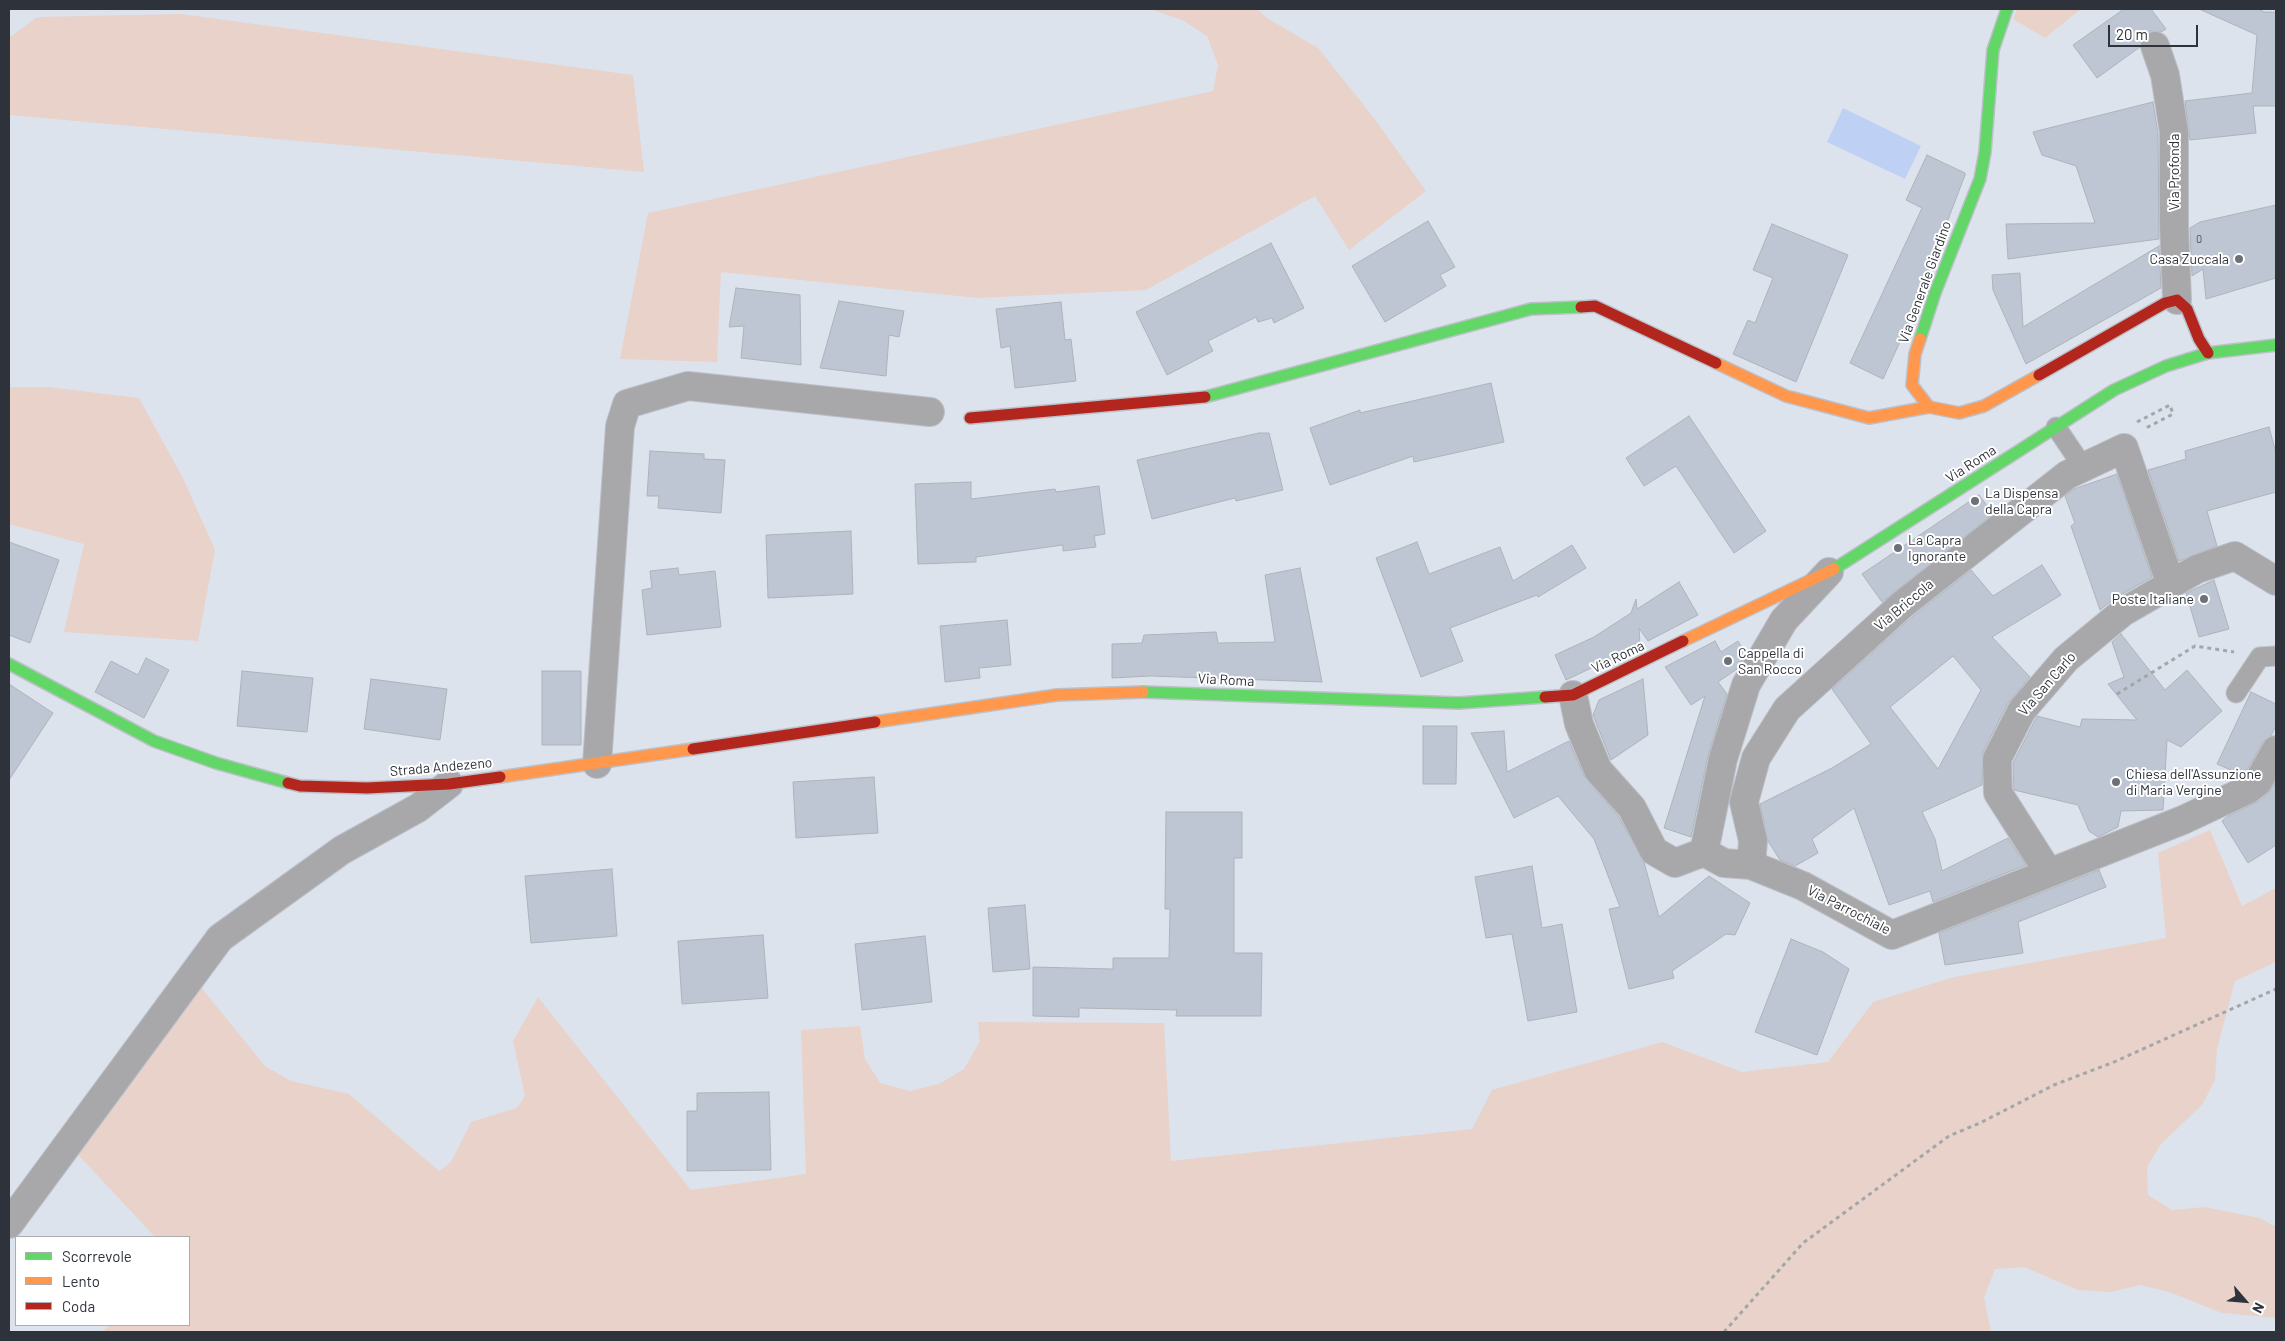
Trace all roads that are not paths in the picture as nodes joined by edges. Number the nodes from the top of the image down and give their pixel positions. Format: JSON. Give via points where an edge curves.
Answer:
{"nodes":[{"id":1,"x":2007,"y":9,"type":"edge"},
{"id":2,"x":2155,"y":46,"type":"dead end"},
{"id":3,"x":2177,"y":300,"type":"junction"},
{"id":4,"x":2276,"y":345,"type":"edge"},
{"id":5,"x":2208,"y":353,"type":"junction"},
{"id":6,"x":1929,"y":407,"type":"junction"},
{"id":7,"x":930,"y":412,"type":"dead end"},
{"id":8,"x":970,"y":418,"type":"dead end"},
{"id":9,"x":2056,"y":427,"type":"junction"},
{"id":10,"x":2075,"y":455,"type":"dead end"},
{"id":11,"x":1829,"y":572,"type":"junction"},
{"id":12,"x":2276,"y":581,"type":"edge"},
{"id":13,"x":2170,"y":582,"type":"junction"},
{"id":14,"x":2268,"y":656,"type":"edge"},
{"id":15,"x":9,"y":664,"type":"edge"},
{"id":16,"x":2236,"y":693,"type":"dead end"},
{"id":17,"x":1573,"y":695,"type":"junction"},
{"id":18,"x":897,"y":720,"type":"joint"},
{"id":19,"x":2276,"y":750,"type":"edge"},
{"id":20,"x":597,"y":764,"type":"junction"},
{"id":21,"x":449,"y":784,"type":"junction"},
{"id":22,"x":1704,"y":852,"type":"junction"},
{"id":23,"x":1751,"y":865,"type":"junction"},
{"id":24,"x":2049,"y":873,"type":"junction"},
{"id":25,"x":9,"y":1224,"type":"edge"}],
"edges":[{"from":1,"to":6,"type":"street","name":"Via Generale Giardino","via":[[1993,50],[1980,179],[1914,354],[1912,385]]},
{"from":2,"to":3,"type":"street","name":"Via Profonda","via":[[2165,76],[2174,132]]},
{"from":3,"to":5,"type":"street","via":[[2187,309]]},
{"from":3,"to":6,"type":"street","via":[[2165,303],[1984,406],[1959,413]]},
{"from":4,"to":5,"type":"street","name":"Via Roma"},
{"from":5,"to":9,"type":"street","name":"Via Roma","via":[[2166,366],[2114,390]]},
{"from":6,"to":8,"type":"street","via":[[1869,418],[1786,396],[1595,306],[1531,309],[1213,396]]},
{"from":7,"to":20,"type":"street","via":[[688,386],[627,404],[620,426]]},
{"from":9,"to":10,"type":"lane"},
{"from":9,"to":11,"type":"street","name":"Via Roma"},
{"from":11,"to":17,"type":"street","name":"Via Roma","via":[[1716,622]]},
{"from":11,"to":22,"type":"street","via":[[1784,620],[1746,685],[1722,759]]},
{"from":12,"to":13,"type":"street","name":"Via San Carlo","via":[[2235,556]]},
{"from":13,"to":23,"type":"street","name":"Via Briccola","via":[[2125,443],[2067,475],[1903,604],[1787,709],[1756,758],[1744,802],[1753,841]]},
{"from":13,"to":24,"type":"street","name":"Via San Carlo","via":[[2123,612],[2066,658],[2022,710],[1997,759],[1998,792]]},
{"from":14,"to":16,"type":"lane"},
{"from":15,"to":21,"type":"street","name":"Strada Andezeno","via":[[154,741],[216,763],[300,786],[367,788]]},
{"from":17,"to":18,"type":"street","name":"Via Roma","via":[[1459,704],[1150,692],[1066,694]]},
{"from":17,"to":22,"type":"street","via":[[1579,724],[1598,770],[1632,808],[1654,851],[1675,863]]},
{"from":18,"to":20,"type":"street","name":"Strada Andezeno"},
{"from":19,"to":24,"type":"street","name":"Via Parrochiale","via":[[2258,782],[2249,789],[2183,820]]},
{"from":20,"to":21,"type":"street","name":"Strada Andezeno"},
{"from":21,"to":25,"type":"street","via":[[418,808],[342,850],[220,938]]},
{"from":22,"to":23,"type":"street","name":"Via Parrochiale","via":[[1724,863]]},
{"from":23,"to":24,"type":"street","name":"Via Parrochiale","via":[[1803,886],[1892,935]]}]}
